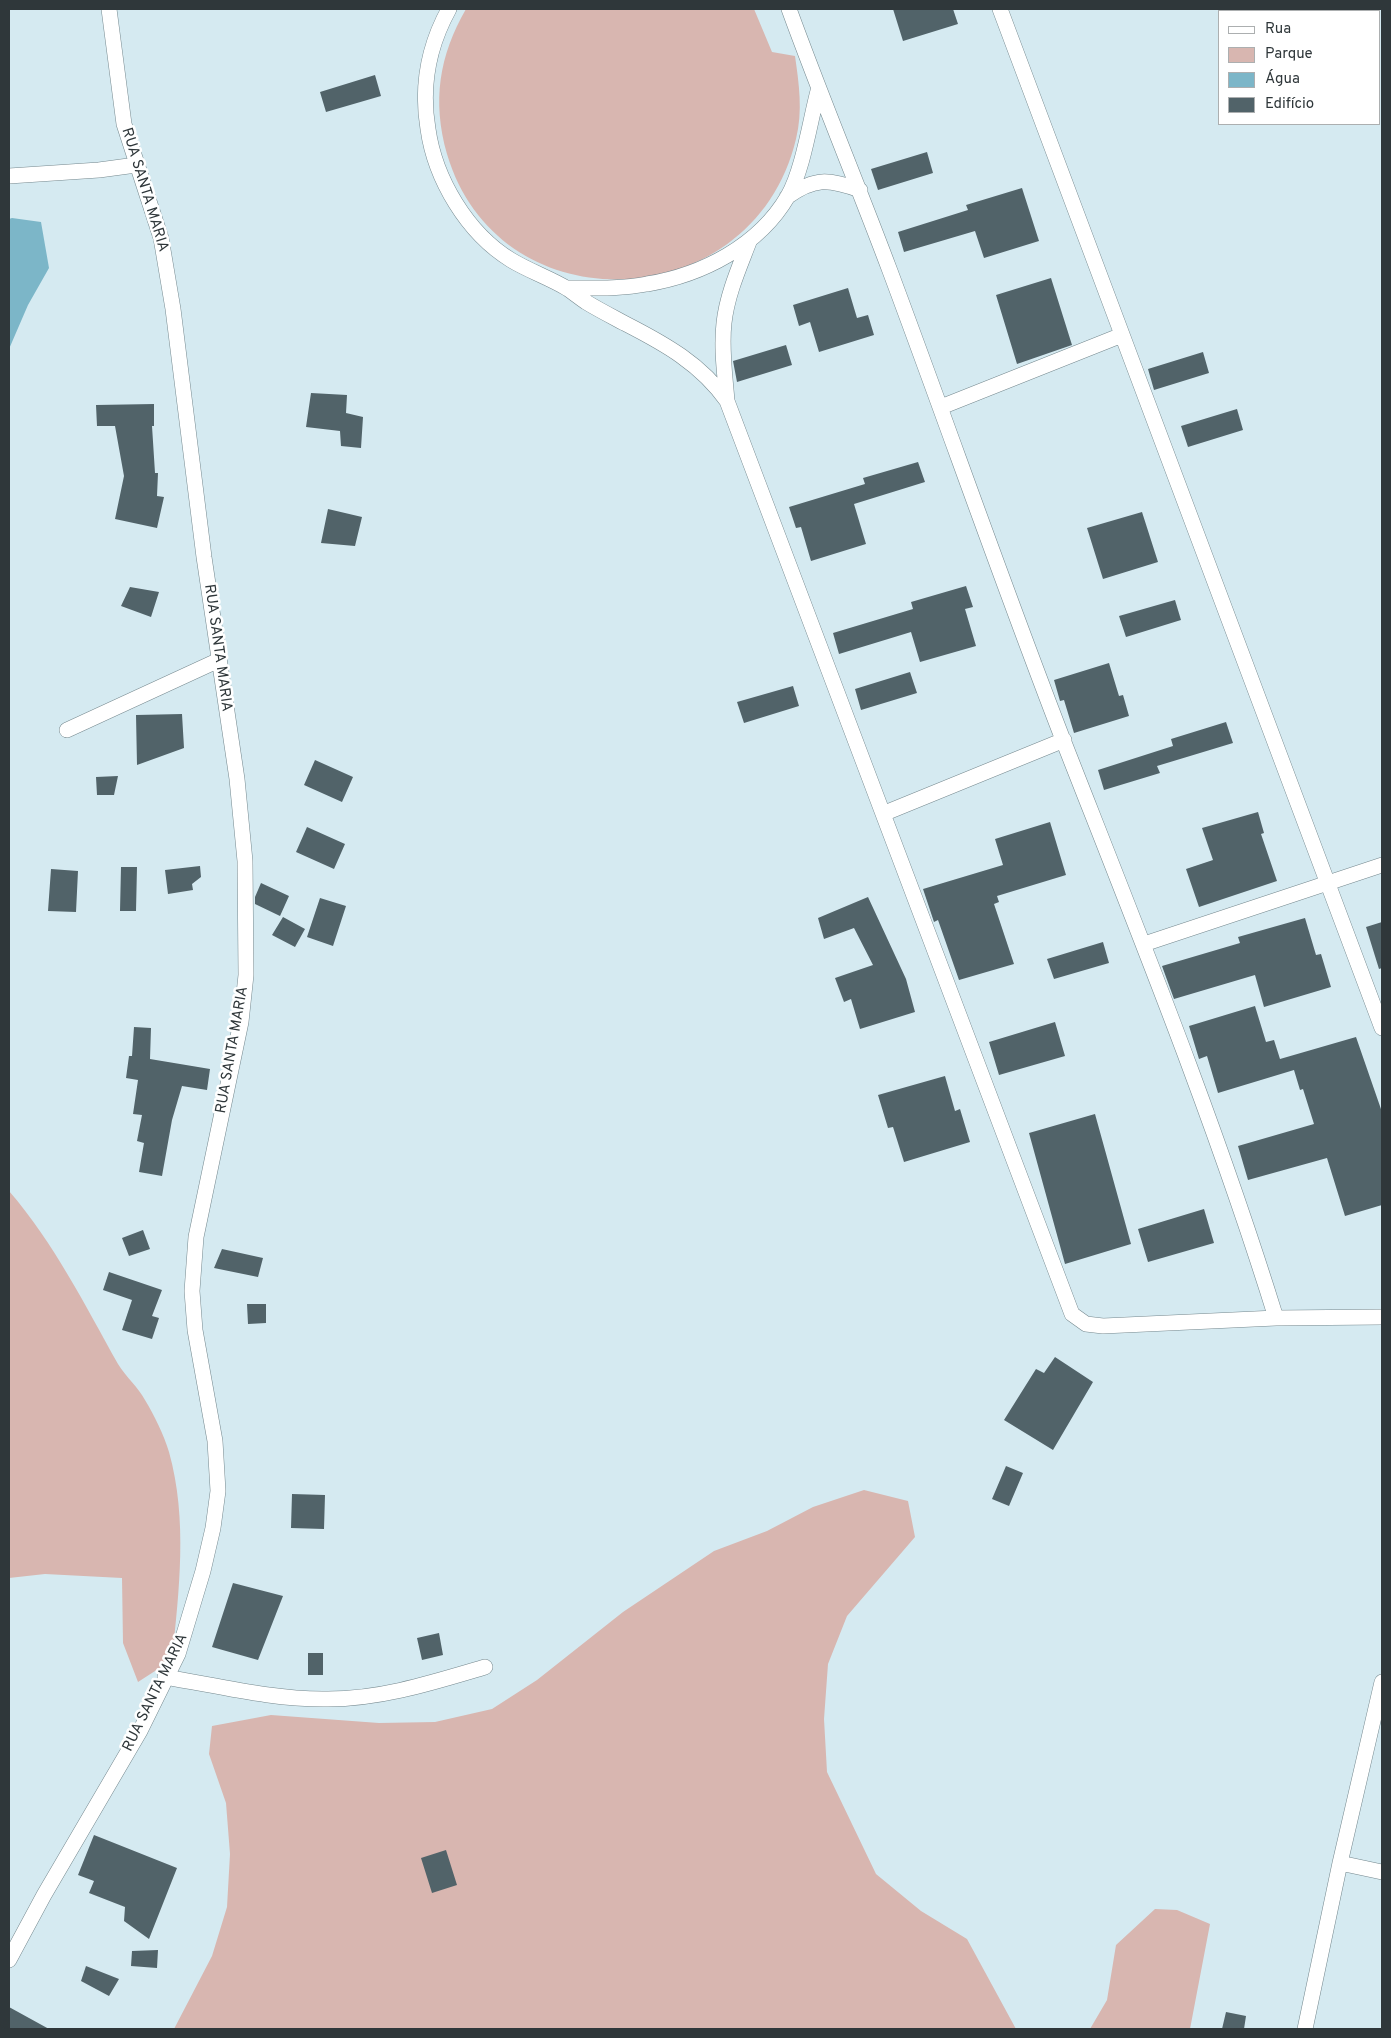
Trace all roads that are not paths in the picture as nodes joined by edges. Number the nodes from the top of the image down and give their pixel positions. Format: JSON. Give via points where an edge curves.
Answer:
{"nodes":[{"id":1,"x":109,"y":9,"type":"edge"},
{"id":2,"x":449,"y":9,"type":"edge"},
{"id":3,"x":789,"y":9,"type":"edge"},
{"id":4,"x":1000,"y":9,"type":"edge"},
{"id":5,"x":818,"y":91,"type":"junction"},
{"id":6,"x":136,"y":164,"type":"junction"},
{"id":7,"x":9,"y":176,"type":"edge"},
{"id":8,"x":860,"y":190,"type":"junction"},
{"id":9,"x":787,"y":197,"type":"junction"},
{"id":10,"x":749,"y":242,"type":"junction"},
{"id":11,"x":567,"y":288,"type":"junction"},
{"id":12,"x":1122,"y":336,"type":"junction"},
{"id":13,"x":727,"y":401,"type":"junction"},
{"id":14,"x":941,"y":407,"type":"junction"},
{"id":15,"x":219,"y":660,"type":"junction"},
{"id":16,"x":67,"y":730,"type":"dead end"},
{"id":17,"x":1064,"y":740,"type":"junction"},
{"id":18,"x":885,"y":813,"type":"junction"},
{"id":19,"x":1382,"y":865,"type":"edge"},
{"id":20,"x":1329,"y":882,"type":"junction"},
{"id":21,"x":1144,"y":944,"type":"junction"},
{"id":22,"x":1382,"y":1028,"type":"edge"},
{"id":23,"x":1382,"y":1317,"type":"edge"},
{"id":24,"x":1276,"y":1318,"type":"junction"},
{"id":25,"x":485,"y":1667,"type":"dead end"},
{"id":26,"x":165,"y":1677,"type":"junction"},
{"id":27,"x":1382,"y":1682,"type":"edge"},
{"id":28,"x":1340,"y":1862,"type":"junction"},
{"id":29,"x":1382,"y":1872,"type":"edge"},
{"id":30,"x":9,"y":1960,"type":"edge"},
{"id":31,"x":1306,"y":2029,"type":"edge"}],
"edges":[{"from":1,"to":6,"type":"street","name":"RUA SANTA MARIA","via":[[124,124]]},
{"from":2,"to":11,"type":"street","via":[[431,47],[425,94],[428,134],[436,165],[455,201],[492,247],[528,270]]},
{"from":3,"to":5,"type":"street"},
{"from":4,"to":12,"type":"street"},
{"from":5,"to":8,"type":"street"},
{"from":5,"to":9,"type":"street"},
{"from":6,"to":7,"type":"street"},
{"from":6,"to":15,"type":"street","name":"RUA SANTA MARIA","via":[[150,202],[166,265]]},
{"from":8,"to":9,"type":"street","via":[[838,182],[817,181]]},
{"from":8,"to":14,"type":"street"},
{"from":9,"to":10,"type":"street"},
{"from":10,"to":11,"type":"street","via":[[691,272],[648,284]]},
{"from":10,"to":13,"type":"street","via":[[731,288],[724,323]]},
{"from":11,"to":13,"type":"street","via":[[689,360]]},
{"from":12,"to":14,"type":"street"},
{"from":12,"to":20,"type":"street"},
{"from":13,"to":18,"type":"street"},
{"from":14,"to":17,"type":"street"},
{"from":15,"to":16,"type":"street"},
{"from":15,"to":26,"type":"street","name":"RUA SANTA MARIA","via":[[237,779],[245,861],[246,975],[241,1022],[196,1237],[192,1291],[215,1441],[216,1510],[204,1570],[186,1633]]},
{"from":17,"to":18,"type":"street"},
{"from":17,"to":21,"type":"street"},
{"from":18,"to":24,"type":"street","via":[[1072,1314],[1086,1324],[1103,1326]]},
{"from":19,"to":20,"type":"street"},
{"from":20,"to":21,"type":"street"},
{"from":20,"to":22,"type":"street"},
{"from":21,"to":24,"type":"street"},
{"from":23,"to":24,"type":"street"},
{"from":25,"to":26,"type":"street","via":[[403,1690],[328,1699],[280,1696]]},
{"from":26,"to":30,"type":"street","name":"RUA SANTA MARIA","via":[[140,1731]]},
{"from":27,"to":28,"type":"street"},
{"from":28,"to":29,"type":"street"},
{"from":28,"to":31,"type":"street"}]}
